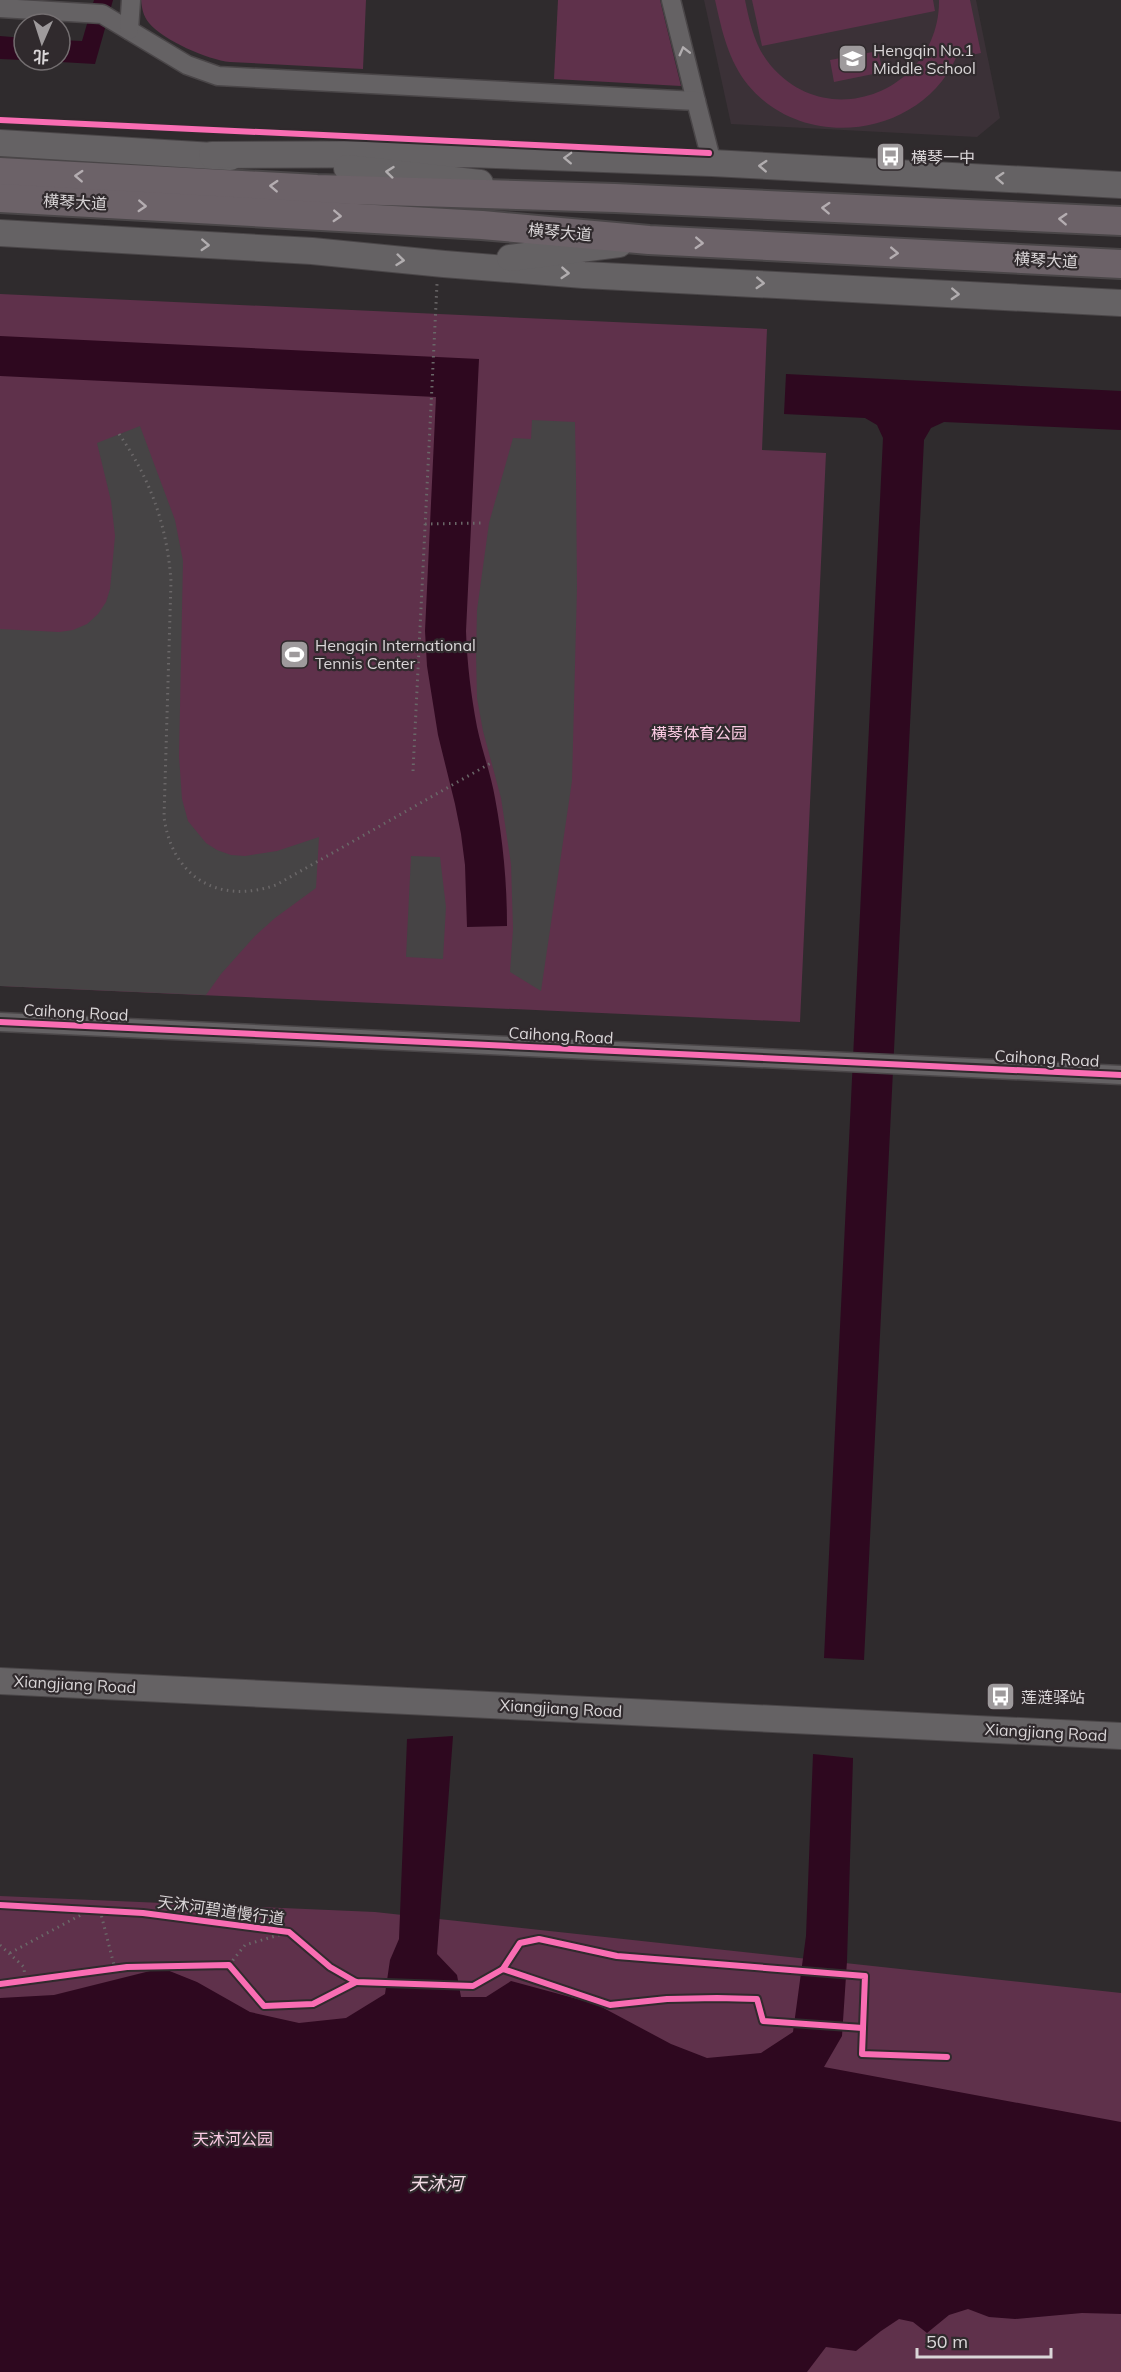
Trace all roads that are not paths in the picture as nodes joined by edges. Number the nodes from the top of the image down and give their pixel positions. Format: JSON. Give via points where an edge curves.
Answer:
{"nodes":[{"id":1,"x":131,"y":0,"type":"edge"},
{"id":2,"x":671,"y":0,"type":"edge"},
{"id":3,"x":0,"y":8,"type":"edge"},
{"id":4,"x":129,"y":30,"type":"junction"},
{"id":5,"x":696,"y":101,"type":"junction"},
{"id":6,"x":0,"y":143,"type":"edge"},
{"id":7,"x":212,"y":155,"type":"junction"},
{"id":8,"x":712,"y":164,"type":"junction"},
{"id":9,"x":0,"y":172,"type":"edge"},
{"id":10,"x":1121,"y":184,"type":"edge"},
{"id":11,"x":0,"y":198,"type":"edge"},
{"id":12,"x":615,"y":198,"type":"junction"},
{"id":13,"x":1121,"y":221,"type":"edge"},
{"id":14,"x":0,"y":233,"type":"edge"},
{"id":15,"x":650,"y":240,"type":"junction"},
{"id":16,"x":1121,"y":264,"type":"edge"},
{"id":17,"x":440,"y":272,"type":"junction"},
{"id":18,"x":1121,"y":303,"type":"edge"},
{"id":19,"x":0,"y":1022,"type":"edge"},
{"id":20,"x":1121,"y":1075,"type":"edge"},
{"id":21,"x":0,"y":1681,"type":"edge"},
{"id":22,"x":1121,"y":1736,"type":"edge"}],
"edges":[{"from":1,"to":4,"type":"street"},
{"from":5,"to":2,"type":"street","one_way":true},
{"from":3,"to":4,"type":"street","via":[[102,14]]},
{"from":4,"to":5,"type":"street","via":[[197,70],[229,77]]},
{"from":5,"to":8,"type":"street"},
{"from":6,"to":7,"type":"main road"},
{"from":8,"to":7,"type":"main road","one_way":true,"via":[[468,154]]},
{"from":12,"to":7,"type":"main road","one_way":true},
{"from":10,"to":8,"type":"main road","one_way":true},
{"from":12,"to":9,"type":"main road","name":"横琴大道","one_way":true,"via":[[317,189]]},
{"from":11,"to":15,"type":"main road","name":"横琴大道","one_way":true,"via":[[471,224]]},
{"from":13,"to":12,"type":"main road","name":"横琴大道","one_way":true},
{"from":14,"to":17,"type":"main road","one_way":true,"via":[[312,251]]},
{"from":15,"to":16,"type":"main road","name":"横琴大道","one_way":true},
{"from":15,"to":17,"type":"main road"},
{"from":17,"to":18,"type":"main road","one_way":true,"via":[[584,275]]},
{"from":19,"to":20,"type":"street","name":"Caihong Road"},
{"from":21,"to":22,"type":"main road","name":"Xiangjiang Road"}]}
